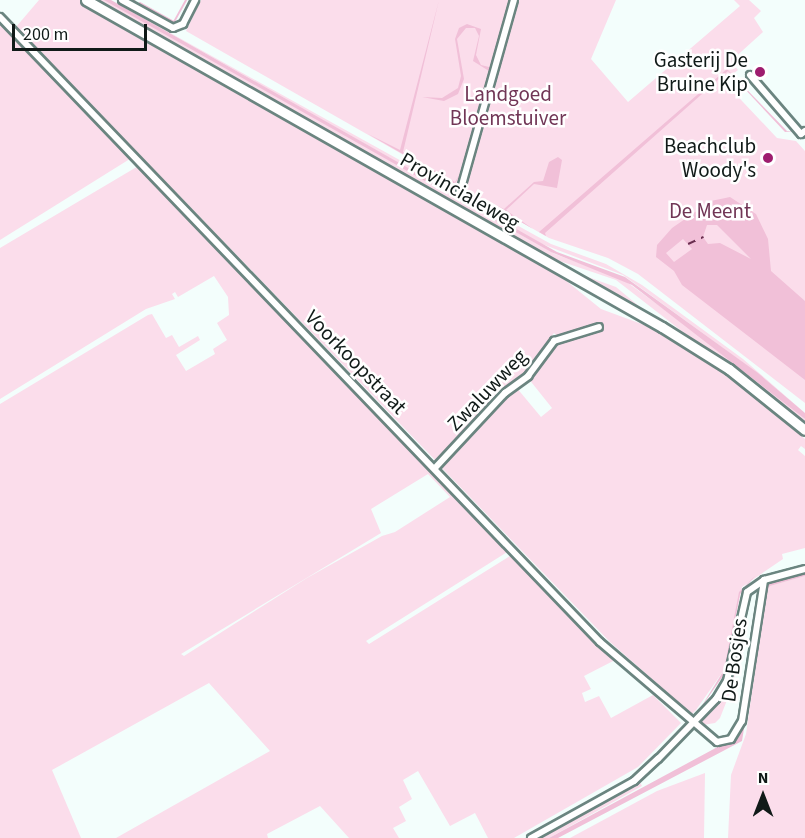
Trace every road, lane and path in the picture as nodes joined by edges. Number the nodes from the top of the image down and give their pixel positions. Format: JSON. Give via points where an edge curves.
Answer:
{"nodes":[{"id":1,"x":86,"y":0,"type":"edge"},
{"id":2,"x":122,"y":0,"type":"edge"},
{"id":3,"x":195,"y":0,"type":"edge"},
{"id":4,"x":514,"y":0,"type":"edge"},
{"id":5,"x":0,"y":17,"type":"edge"},
{"id":6,"x":750,"y":75,"type":"dead end"},
{"id":7,"x":805,"y":131,"type":"edge"},
{"id":8,"x":460,"y":192,"type":"dead end"},
{"id":9,"x":599,"y":327,"type":"dead end"},
{"id":10,"x":805,"y":430,"type":"edge"},
{"id":11,"x":435,"y":468,"type":"junction"},
{"id":12,"x":805,"y":569,"type":"edge"},
{"id":13,"x":764,"y":580,"type":"junction"},
{"id":14,"x":693,"y":724,"type":"junction"},
{"id":15,"x":531,"y":838,"type":"edge"}],
"edges":[{"from":1,"to":10,"type":"highway","name":"Provincialeweg","via":[[662,327],[729,369]]},
{"from":2,"to":3,"type":"street","via":[[173,28],[183,24]]},
{"from":4,"to":8,"type":"street"},
{"from":5,"to":11,"type":"street","name":"Voorkoopstraat"},
{"from":6,"to":7,"type":"street","via":[[801,134]]},
{"from":9,"to":11,"type":"street","name":"Zwaluwweg","via":[[554,341],[528,376],[505,393]]},
{"from":11,"to":14,"type":"street","name":"Voorkoopstraat","via":[[600,642]]},
{"from":12,"to":13,"type":"street"},
{"from":13,"to":14,"type":"street","via":[[744,598],[731,675]]},
{"from":13,"to":14,"type":"street","name":"De Bosjes","via":[[738,731],[731,739],[717,742]]},
{"from":14,"to":15,"type":"street","via":[[634,781]]}]}
